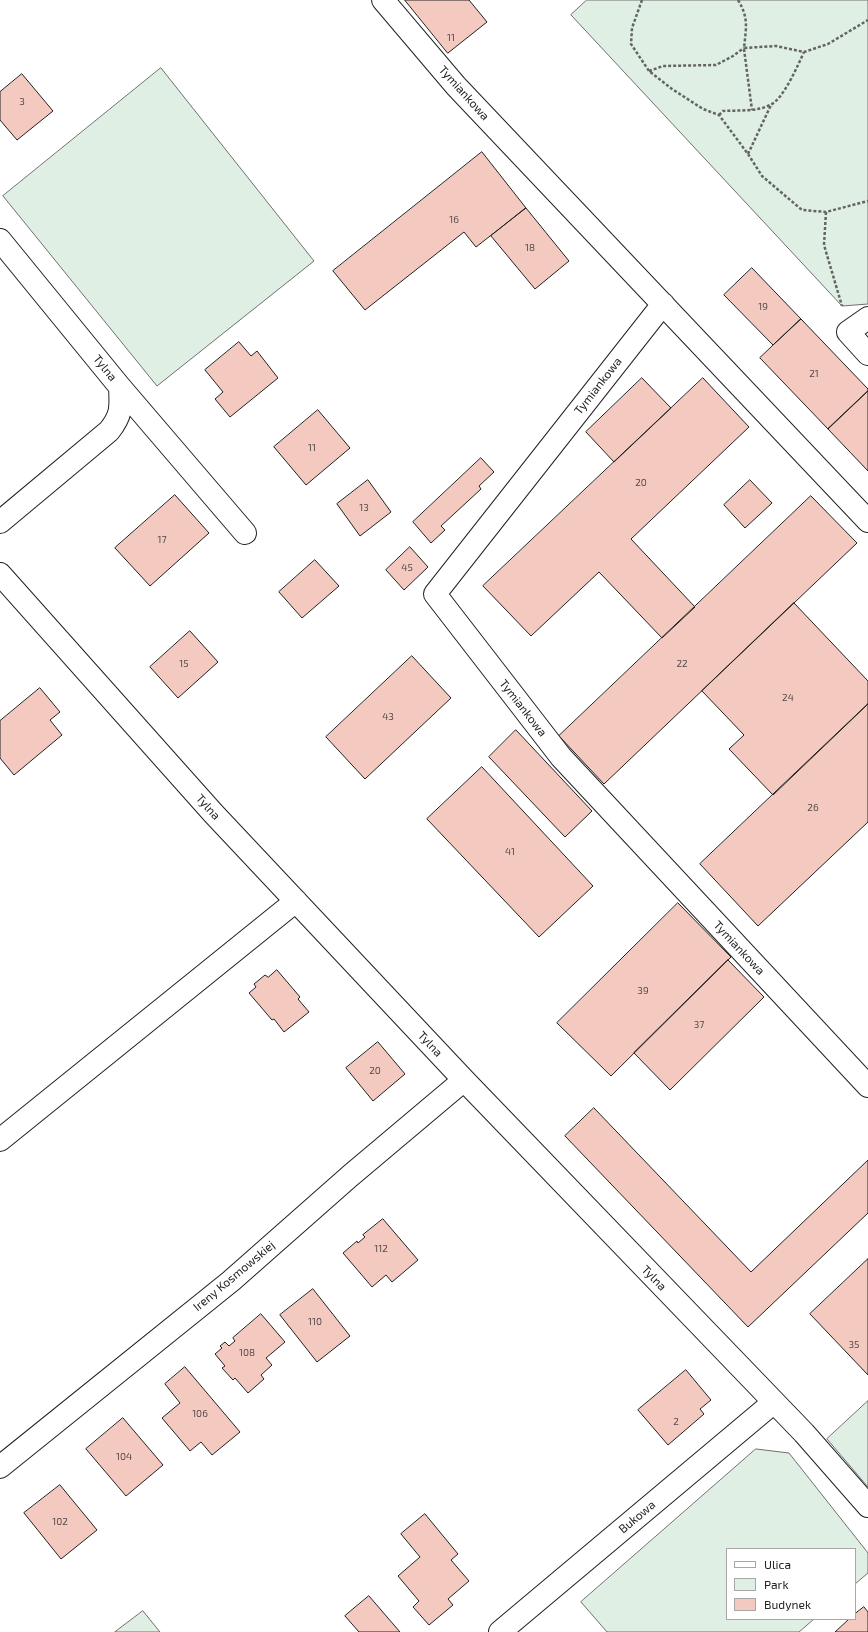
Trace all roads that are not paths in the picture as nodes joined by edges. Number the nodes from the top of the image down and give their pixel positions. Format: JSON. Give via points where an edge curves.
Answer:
{"nodes":[{"id":1,"x":383,"y":0,"type":"edge"},
{"id":2,"x":0,"y":240,"type":"edge"},
{"id":3,"x":663,"y":304,"type":"junction"},
{"id":4,"x":868,"y":318,"type":"edge"},
{"id":5,"x":868,"y":354,"type":"edge"},
{"id":6,"x":120,"y":387,"type":"junction"},
{"id":7,"x":868,"y":521,"type":"edge"},
{"id":8,"x":0,"y":522,"type":"edge"},
{"id":9,"x":245,"y":533,"type":"dead end"},
{"id":10,"x":0,"y":574,"type":"edge"},
{"id":11,"x":296,"y":901,"type":"junction"},
{"id":12,"x":464,"y":1080,"type":"junction"},
{"id":13,"x":868,"y":1086,"type":"edge"},
{"id":14,"x":0,"y":1140,"type":"edge"},
{"id":15,"x":774,"y":1402,"type":"junction"},
{"id":16,"x":0,"y":1467,"type":"edge"},
{"id":17,"x":868,"y":1506,"type":"edge"},
{"id":18,"x":500,"y":1632,"type":"edge"}],
"edges":[{"from":1,"to":3,"type":"street","name":"Tymiankowa","via":[[456,86]]},
{"from":2,"to":6,"type":"street","name":"Tylna"},
{"from":3,"to":7,"type":"street","name":"Tymiankowa"},
{"from":3,"to":13,"type":"street","name":"Tymiankowa","via":[[435,594],[561,756]]},
{"from":4,"to":5,"type":"street","via":[[848,332]]},
{"from":6,"to":8,"type":"street","name":"Tylna","via":[[121,404],[118,420],[109,431]]},
{"from":6,"to":9,"type":"street"},
{"from":10,"to":11,"type":"street","name":"Tylna","via":[[213,813]]},
{"from":11,"to":12,"type":"street","name":"Tylna"},
{"from":11,"to":14,"type":"street"},
{"from":12,"to":15,"type":"street","name":"Tylna"},
{"from":12,"to":16,"type":"street","name":"Ireny Kosmowskiej","via":[[231,1280]]},
{"from":15,"to":17,"type":"street","name":"Tylna"},
{"from":15,"to":18,"type":"street","name":"Bukowa"}]}
